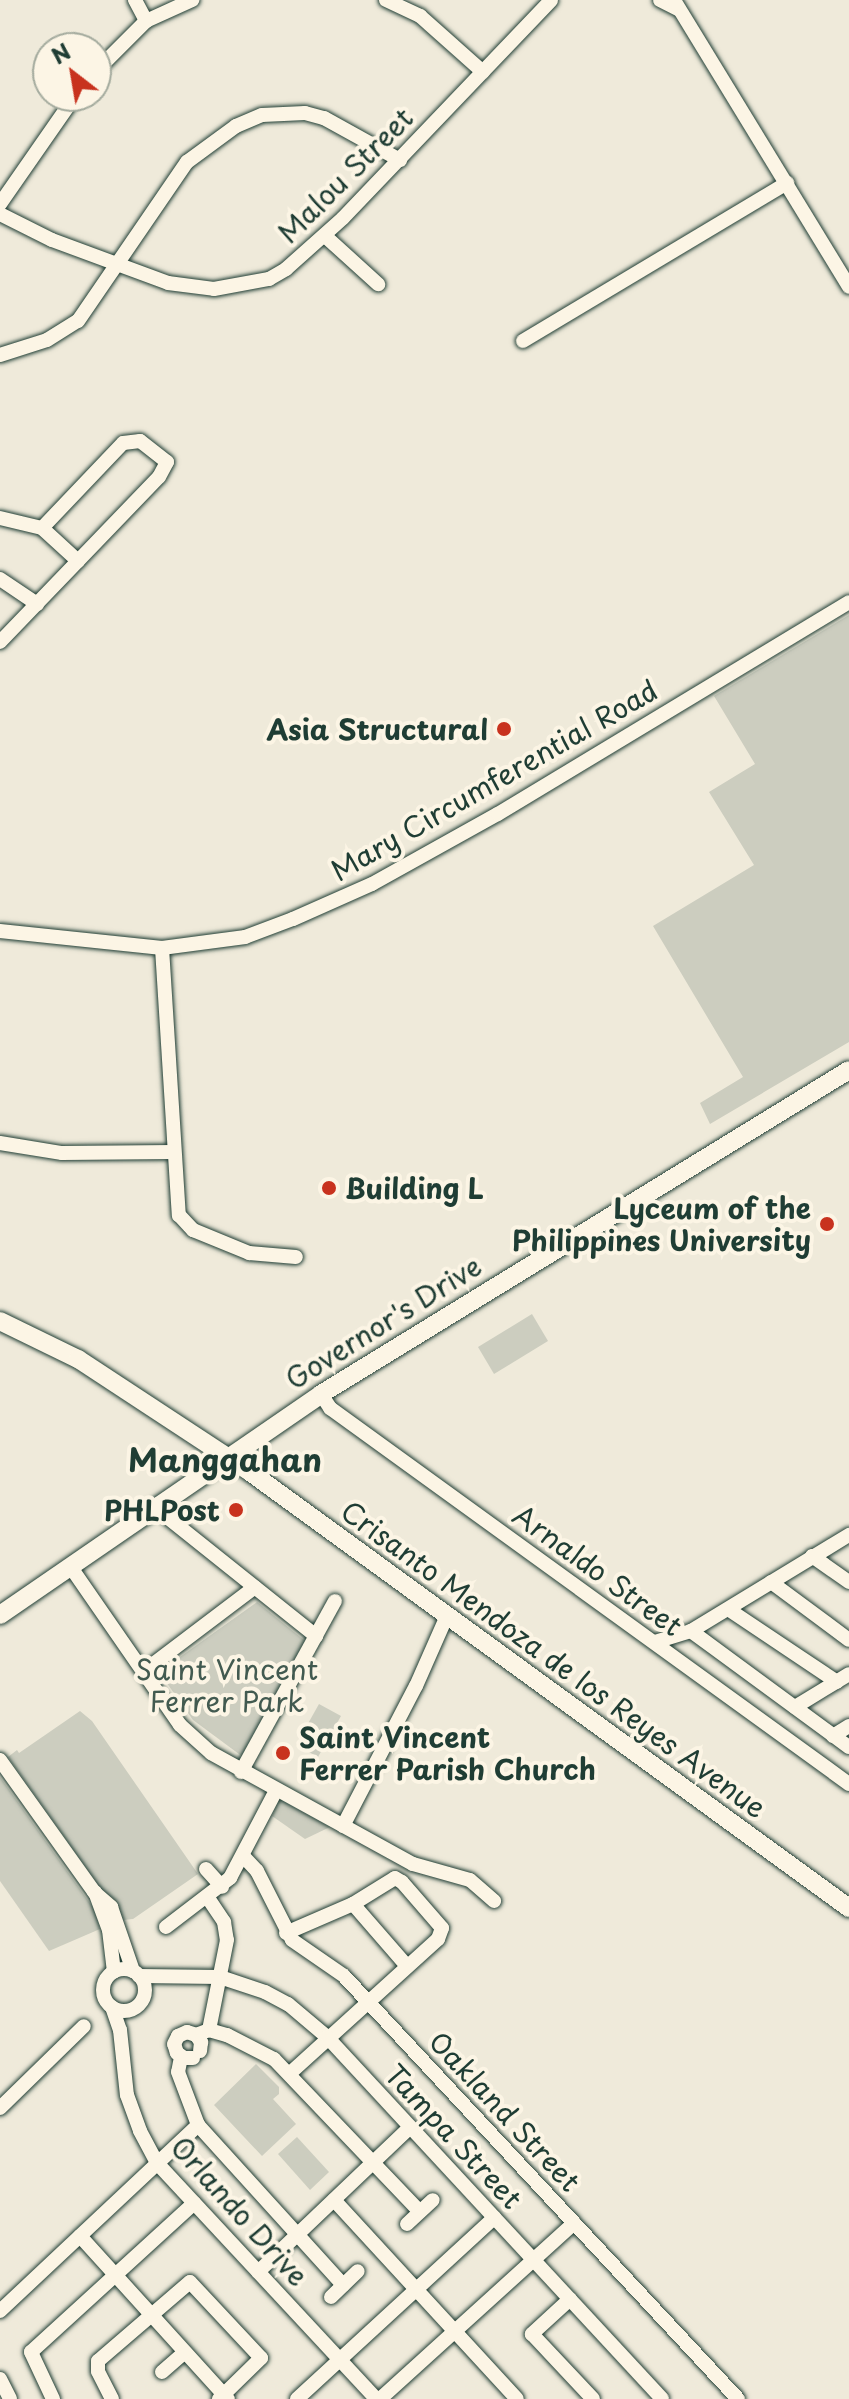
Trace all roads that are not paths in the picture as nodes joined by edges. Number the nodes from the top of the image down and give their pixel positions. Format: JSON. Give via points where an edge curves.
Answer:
{"nodes":[{"id":1,"x":135,"y":0,"type":"edge"},
{"id":2,"x":192,"y":0,"type":"edge"},
{"id":3,"x":386,"y":0,"type":"edge"},
{"id":4,"x":551,"y":0,"type":"edge"},
{"id":5,"x":660,"y":0,"type":"edge"},
{"id":6,"x":676,"y":5,"type":"edge"},
{"id":7,"x":146,"y":21,"type":"junction"},
{"id":8,"x":112,"y":55,"type":"edge"},
{"id":9,"x":483,"y":72,"type":"junction"},
{"id":10,"x":64,"y":112,"type":"edge"},
{"id":11,"x":400,"y":160,"type":"junction"},
{"id":12,"x":787,"y":183,"type":"junction"},
{"id":13,"x":0,"y":204,"type":"edge"},
{"id":14,"x":0,"y":214,"type":"edge"},
{"id":15,"x":325,"y":236,"type":"junction"},
{"id":16,"x":116,"y":266,"type":"junction"},
{"id":17,"x":378,"y":284,"type":"dead end"},
{"id":18,"x":849,"y":287,"type":"edge"},
{"id":19,"x":523,"y":341,"type":"dead end"},
{"id":20,"x":0,"y":355,"type":"edge"},
{"id":21,"x":0,"y":518,"type":"edge"},
{"id":22,"x":42,"y":528,"type":"junction"},
{"id":23,"x":78,"y":561,"type":"junction"},
{"id":24,"x":0,"y":579,"type":"edge"},
{"id":25,"x":849,"y":602,"type":"edge"},
{"id":26,"x":37,"y":604,"type":"junction"},
{"id":27,"x":0,"y":642,"type":"edge"},
{"id":28,"x":0,"y":931,"type":"edge"},
{"id":29,"x":162,"y":948,"type":"junction"},
{"id":30,"x":849,"y":1070,"type":"edge"},
{"id":31,"x":0,"y":1143,"type":"edge"},
{"id":32,"x":173,"y":1152,"type":"junction"},
{"id":33,"x":296,"y":1257,"type":"dead end"},
{"id":34,"x":0,"y":1321,"type":"edge"},
{"id":35,"x":321,"y":1394,"type":"junction"},
{"id":36,"x":226,"y":1456,"type":"junction"},
{"id":37,"x":158,"y":1504,"type":"junction"},
{"id":38,"x":849,"y":1535,"type":"edge"},
{"id":39,"x":812,"y":1556,"type":"junction"},
{"id":40,"x":70,"y":1566,"type":"junction"},
{"id":41,"x":771,"y":1582,"type":"junction"},
{"id":42,"x":849,"y":1582,"type":"edge"},
{"id":43,"x":255,"y":1587,"type":"junction"},
{"id":44,"x":335,"y":1601,"type":"dead end"},
{"id":45,"x":728,"y":1609,"type":"junction"},
{"id":46,"x":0,"y":1615,"type":"edge"},
{"id":47,"x":446,"y":1618,"type":"junction"},
{"id":48,"x":691,"y":1631,"type":"junction"},
{"id":49,"x":316,"y":1636,"type":"junction"},
{"id":50,"x":849,"y":1640,"type":"edge"},
{"id":51,"x":655,"y":1642,"type":"junction"},
{"id":52,"x":144,"y":1671,"type":"junction"},
{"id":53,"x":843,"y":1678,"type":"edge"},
{"id":54,"x":795,"y":1707,"type":"junction"},
{"id":55,"x":849,"y":1726,"type":"edge"},
{"id":56,"x":833,"y":1736,"type":"junction"},
{"id":57,"x":849,"y":1747,"type":"edge"},
{"id":58,"x":0,"y":1760,"type":"edge"},
{"id":59,"x":241,"y":1772,"type":"junction"},
{"id":60,"x":849,"y":1784,"type":"edge"},
{"id":61,"x":273,"y":1796,"type":"dead end"},
{"id":62,"x":343,"y":1826,"type":"junction"},
{"id":63,"x":244,"y":1857,"type":"junction"},
{"id":64,"x":206,"y":1869,"type":"dead end"},
{"id":65,"x":222,"y":1887,"type":"junction"},
{"id":66,"x":94,"y":1892,"type":"junction"},
{"id":67,"x":208,"y":1898,"type":"junction"},
{"id":68,"x":494,"y":1901,"type":"dead end"},
{"id":69,"x":353,"y":1904,"type":"junction"},
{"id":70,"x":849,"y":1908,"type":"edge"},
{"id":71,"x":166,"y":1927,"type":"dead end"},
{"id":72,"x":286,"y":1933,"type":"junction"},
{"id":73,"x":406,"y":1965,"type":"junction"},
{"id":74,"x":114,"y":1972,"type":"junction"},
{"id":75,"x":220,"y":1977,"type":"junction"},
{"id":76,"x":139,"y":1979,"type":"junction"},
{"id":77,"x":366,"y":2001,"type":"junction"},
{"id":78,"x":120,"y":2009,"type":"junction"},
{"id":79,"x":84,"y":2026,"type":"dead end"},
{"id":80,"x":202,"y":2032,"type":"junction"},
{"id":81,"x":327,"y":2037,"type":"junction"},
{"id":82,"x":191,"y":2056,"type":"junction"},
{"id":83,"x":290,"y":2073,"type":"junction"},
{"id":84,"x":0,"y":2108,"type":"edge"},
{"id":85,"x":198,"y":2125,"type":"junction"},
{"id":86,"x":410,"y":2127,"type":"junction"},
{"id":87,"x":373,"y":2162,"type":"junction"},
{"id":88,"x":157,"y":2163,"type":"junction"},
{"id":89,"x":334,"y":2200,"type":"junction"},
{"id":90,"x":433,"y":2200,"type":"dead end"},
{"id":91,"x":194,"y":2203,"type":"junction"},
{"id":92,"x":420,"y":2212,"type":"junction"},
{"id":93,"x":494,"y":2218,"type":"junction"},
{"id":94,"x":574,"y":2223,"type":"junction"},
{"id":95,"x":407,"y":2224,"type":"dead end"},
{"id":96,"x":297,"y":2234,"type":"junction"},
{"id":97,"x":80,"y":2236,"type":"junction"},
{"id":98,"x":533,"y":2260,"type":"junction"},
{"id":99,"x":358,"y":2271,"type":"dead end"},
{"id":100,"x":258,"y":2272,"type":"junction"},
{"id":101,"x":115,"y":2275,"type":"junction"},
{"id":102,"x":343,"y":2285,"type":"junction"},
{"id":103,"x":416,"y":2290,"type":"junction"},
{"id":104,"x":331,"y":2297,"type":"dead end"},
{"id":105,"x":570,"y":2299,"type":"junction"},
{"id":106,"x":0,"y":2311,"type":"edge"},
{"id":107,"x":151,"y":2314,"type":"junction"},
{"id":108,"x":454,"y":2331,"type":"junction"},
{"id":109,"x":185,"y":2352,"type":"junction"},
{"id":110,"x":340,"y":2360,"type":"junction"},
{"id":111,"x":162,"y":2372,"type":"dead end"},
{"id":112,"x":0,"y":2379,"type":"edge"},
{"id":113,"x":224,"y":2398,"type":"edge"},
{"id":114,"x":10,"y":2399,"type":"edge"},
{"id":115,"x":53,"y":2399,"type":"edge"},
{"id":116,"x":112,"y":2399,"type":"edge"},
{"id":117,"x":297,"y":2399,"type":"edge"},
{"id":118,"x":378,"y":2399,"type":"edge"},
{"id":119,"x":517,"y":2399,"type":"edge"},
{"id":120,"x":593,"y":2399,"type":"edge"},
{"id":121,"x":662,"y":2399,"type":"edge"},
{"id":122,"x":738,"y":2399,"type":"edge"}],
"edges":[{"from":1,"to":7,"type":"street"},
{"from":2,"to":7,"type":"street"},
{"from":3,"to":9,"type":"street","via":[[420,16]]},
{"from":4,"to":9,"type":"street","name":"Malou Street"},
{"from":5,"to":6,"type":"street"},
{"from":6,"to":12,"type":"street"},
{"from":7,"to":8,"type":"street"},
{"from":9,"to":11,"type":"street","name":"Malou Street"},
{"from":10,"to":13,"type":"street"},
{"from":11,"to":15,"type":"street","name":"Malou Street"},
{"from":11,"to":16,"type":"street","via":[[324,118],[284,112],[262,115],[236,126],[187,162]]},
{"from":12,"to":18,"type":"street"},
{"from":12,"to":19,"type":"street"},
{"from":14,"to":16,"type":"street","name":"Malou Street"},
{"from":15,"to":16,"type":"street","name":"Malou Street","via":[[286,269],[247,286],[214,289],[168,283]]},
{"from":15,"to":17,"type":"street"},
{"from":16,"to":20,"type":"street","via":[[66,331]]},
{"from":21,"to":22,"type":"street"},
{"from":22,"to":23,"type":"street"},
{"from":22,"to":23,"type":"street","via":[[123,443],[140,441],[167,462],[159,477]]},
{"from":23,"to":26,"type":"street"},
{"from":24,"to":26,"type":"street"},
{"from":25,"to":29,"type":"street","name":"Mary Circumferential Road","via":[[372,884],[245,937]]},
{"from":26,"to":27,"type":"street"},
{"from":28,"to":29,"type":"street","name":"Mary Circumferential Road"},
{"from":29,"to":32,"type":"street"},
{"from":30,"to":35,"type":"main road","name":"Governor's Drive"},
{"from":31,"to":32,"type":"street","via":[[62,1153]]},
{"from":32,"to":33,"type":"street","via":[[184,1224],[255,1254]]},
{"from":34,"to":36,"type":"main road","name":"Crisanto Mendoza de los Reyes Avenue","via":[[78,1359]]},
{"from":35,"to":36,"type":"main road","name":"Governor's Drive"},
{"from":35,"to":51,"type":"street","name":"Arnaldo Street","via":[[330,1408]]},
{"from":36,"to":37,"type":"main road","name":"Governor's Drive"},
{"from":36,"to":47,"type":"main road","name":"Crisanto Mendoza de los Reyes Avenue"},
{"from":37,"to":40,"type":"main road","name":"Governor's Drive"},
{"from":37,"to":43,"type":"street","via":[[167,1517]]},
{"from":38,"to":39,"type":"street"},
{"from":39,"to":41,"type":"street"},
{"from":39,"to":42,"type":"street"},
{"from":40,"to":46,"type":"main road","name":"Governor's Drive"},
{"from":40,"to":52,"type":"street"},
{"from":41,"to":45,"type":"street"},
{"from":41,"to":50,"type":"street"},
{"from":43,"to":49,"type":"street"},
{"from":43,"to":52,"type":"street"},
{"from":44,"to":49,"type":"street"},
{"from":45,"to":48,"type":"street"},
{"from":45,"to":53,"type":"street"},
{"from":47,"to":62,"type":"street"},
{"from":47,"to":70,"type":"main road","name":"Crisanto Mendoza de los Reyes Avenue"},
{"from":48,"to":51,"type":"street"},
{"from":48,"to":54,"type":"street"},
{"from":49,"to":59,"type":"street"},
{"from":51,"to":60,"type":"street","name":"Arnaldo Street"},
{"from":52,"to":59,"type":"street","via":[[180,1725]]},
{"from":53,"to":54,"type":"street"},
{"from":54,"to":56,"type":"street"},
{"from":55,"to":56,"type":"street"},
{"from":56,"to":57,"type":"street"},
{"from":58,"to":66,"type":"street"},
{"from":59,"to":62,"type":"street"},
{"from":61,"to":63,"type":"street"},
{"from":62,"to":68,"type":"street","via":[[413,1864],[470,1880]]},
{"from":63,"to":65,"type":"street"},
{"from":63,"to":72,"type":"street","name":"Oakland Street","via":[[257,1871]]},
{"from":64,"to":65,"type":"street"},
{"from":65,"to":67,"type":"street"},
{"from":66,"to":74,"type":"street","via":[[109,1930]]},
{"from":66,"to":76,"type":"street","via":[[111,1907]]},
{"from":67,"to":71,"type":"street"},
{"from":67,"to":75,"type":"street","via":[[227,1931]]},
{"from":69,"to":72,"type":"street"},
{"from":69,"to":73,"type":"street"},
{"from":69,"to":73,"type":"street","via":[[399,1879],[441,1923],[438,1939]]},
{"from":72,"to":77,"type":"street","name":"Oakland Street","via":[[344,1976]]},
{"from":73,"to":77,"type":"street"},
{"from":74,"to":76,"type":"street"},
{"from":74,"to":78,"type":"street","via":[[103,1989]]},
{"from":75,"to":76,"type":"street","name":"Tampa Street"},
{"from":75,"to":80,"type":"street"},
{"from":75,"to":81,"type":"street","name":"Tampa Street","via":[[288,2004]]},
{"from":76,"to":78,"type":"street","via":[[142,2001]]},
{"from":77,"to":81,"type":"street"},
{"from":77,"to":94,"type":"street","name":"Oakland Street"},
{"from":78,"to":88,"type":"street","name":"Orlando Drive","via":[[127,2095]]},
{"from":79,"to":84,"type":"street"},
{"from":80,"to":82,"type":"street"},
{"from":80,"to":82,"type":"street","via":[[176,2039],[174,2048]]},
{"from":80,"to":83,"type":"street","via":[[260,2049]]},
{"from":81,"to":83,"type":"street"},
{"from":81,"to":86,"type":"street","name":"Tampa Street"},
{"from":82,"to":85,"type":"street","via":[[178,2072]]},
{"from":83,"to":87,"type":"street"},
{"from":85,"to":88,"type":"street"},
{"from":85,"to":96,"type":"street"},
{"from":86,"to":87,"type":"street"},
{"from":86,"to":93,"type":"street","name":"Tampa Street"},
{"from":87,"to":89,"type":"street"},
{"from":87,"to":92,"type":"street"},
{"from":88,"to":91,"type":"street","name":"Orlando Drive"},
{"from":88,"to":97,"type":"street"},
{"from":89,"to":96,"type":"street"},
{"from":89,"to":103,"type":"street"},
{"from":90,"to":92,"type":"street"},
{"from":91,"to":100,"type":"street","name":"Orlando Drive"},
{"from":91,"to":101,"type":"street"},
{"from":92,"to":95,"type":"street"},
{"from":93,"to":98,"type":"street","name":"Tampa Street"},
{"from":93,"to":103,"type":"street"},
{"from":94,"to":98,"type":"street"},
{"from":94,"to":122,"type":"street","name":"Oakland Street"},
{"from":96,"to":100,"type":"street"},
{"from":96,"to":102,"type":"street"},
{"from":97,"to":101,"type":"street"},
{"from":97,"to":106,"type":"street"},
{"from":98,"to":105,"type":"street","name":"Tampa Street"},
{"from":98,"to":108,"type":"street"},
{"from":99,"to":102,"type":"street"},
{"from":100,"to":110,"type":"street","name":"Orlando Drive"},
{"from":101,"to":107,"type":"street"},
{"from":101,"to":115,"type":"street","via":[[31,2352]]},
{"from":102,"to":104,"type":"street"},
{"from":103,"to":108,"type":"street"},
{"from":103,"to":110,"type":"street"},
{"from":105,"to":120,"type":"street","via":[[532,2334]]},
{"from":105,"to":121,"type":"street","name":"Tampa Street"},
{"from":107,"to":109,"type":"street"},
{"from":107,"to":113,"type":"street","via":[[190,2282],[260,2354],[260,2362]]},
{"from":107,"to":116,"type":"street","via":[[98,2361]]},
{"from":108,"to":118,"type":"street"},
{"from":108,"to":119,"type":"street"},
{"from":109,"to":111,"type":"street"},
{"from":109,"to":113,"type":"street"},
{"from":110,"to":117,"type":"street"},
{"from":110,"to":118,"type":"street","name":"Orlando Drive"},
{"from":112,"to":114,"type":"street"}]}
